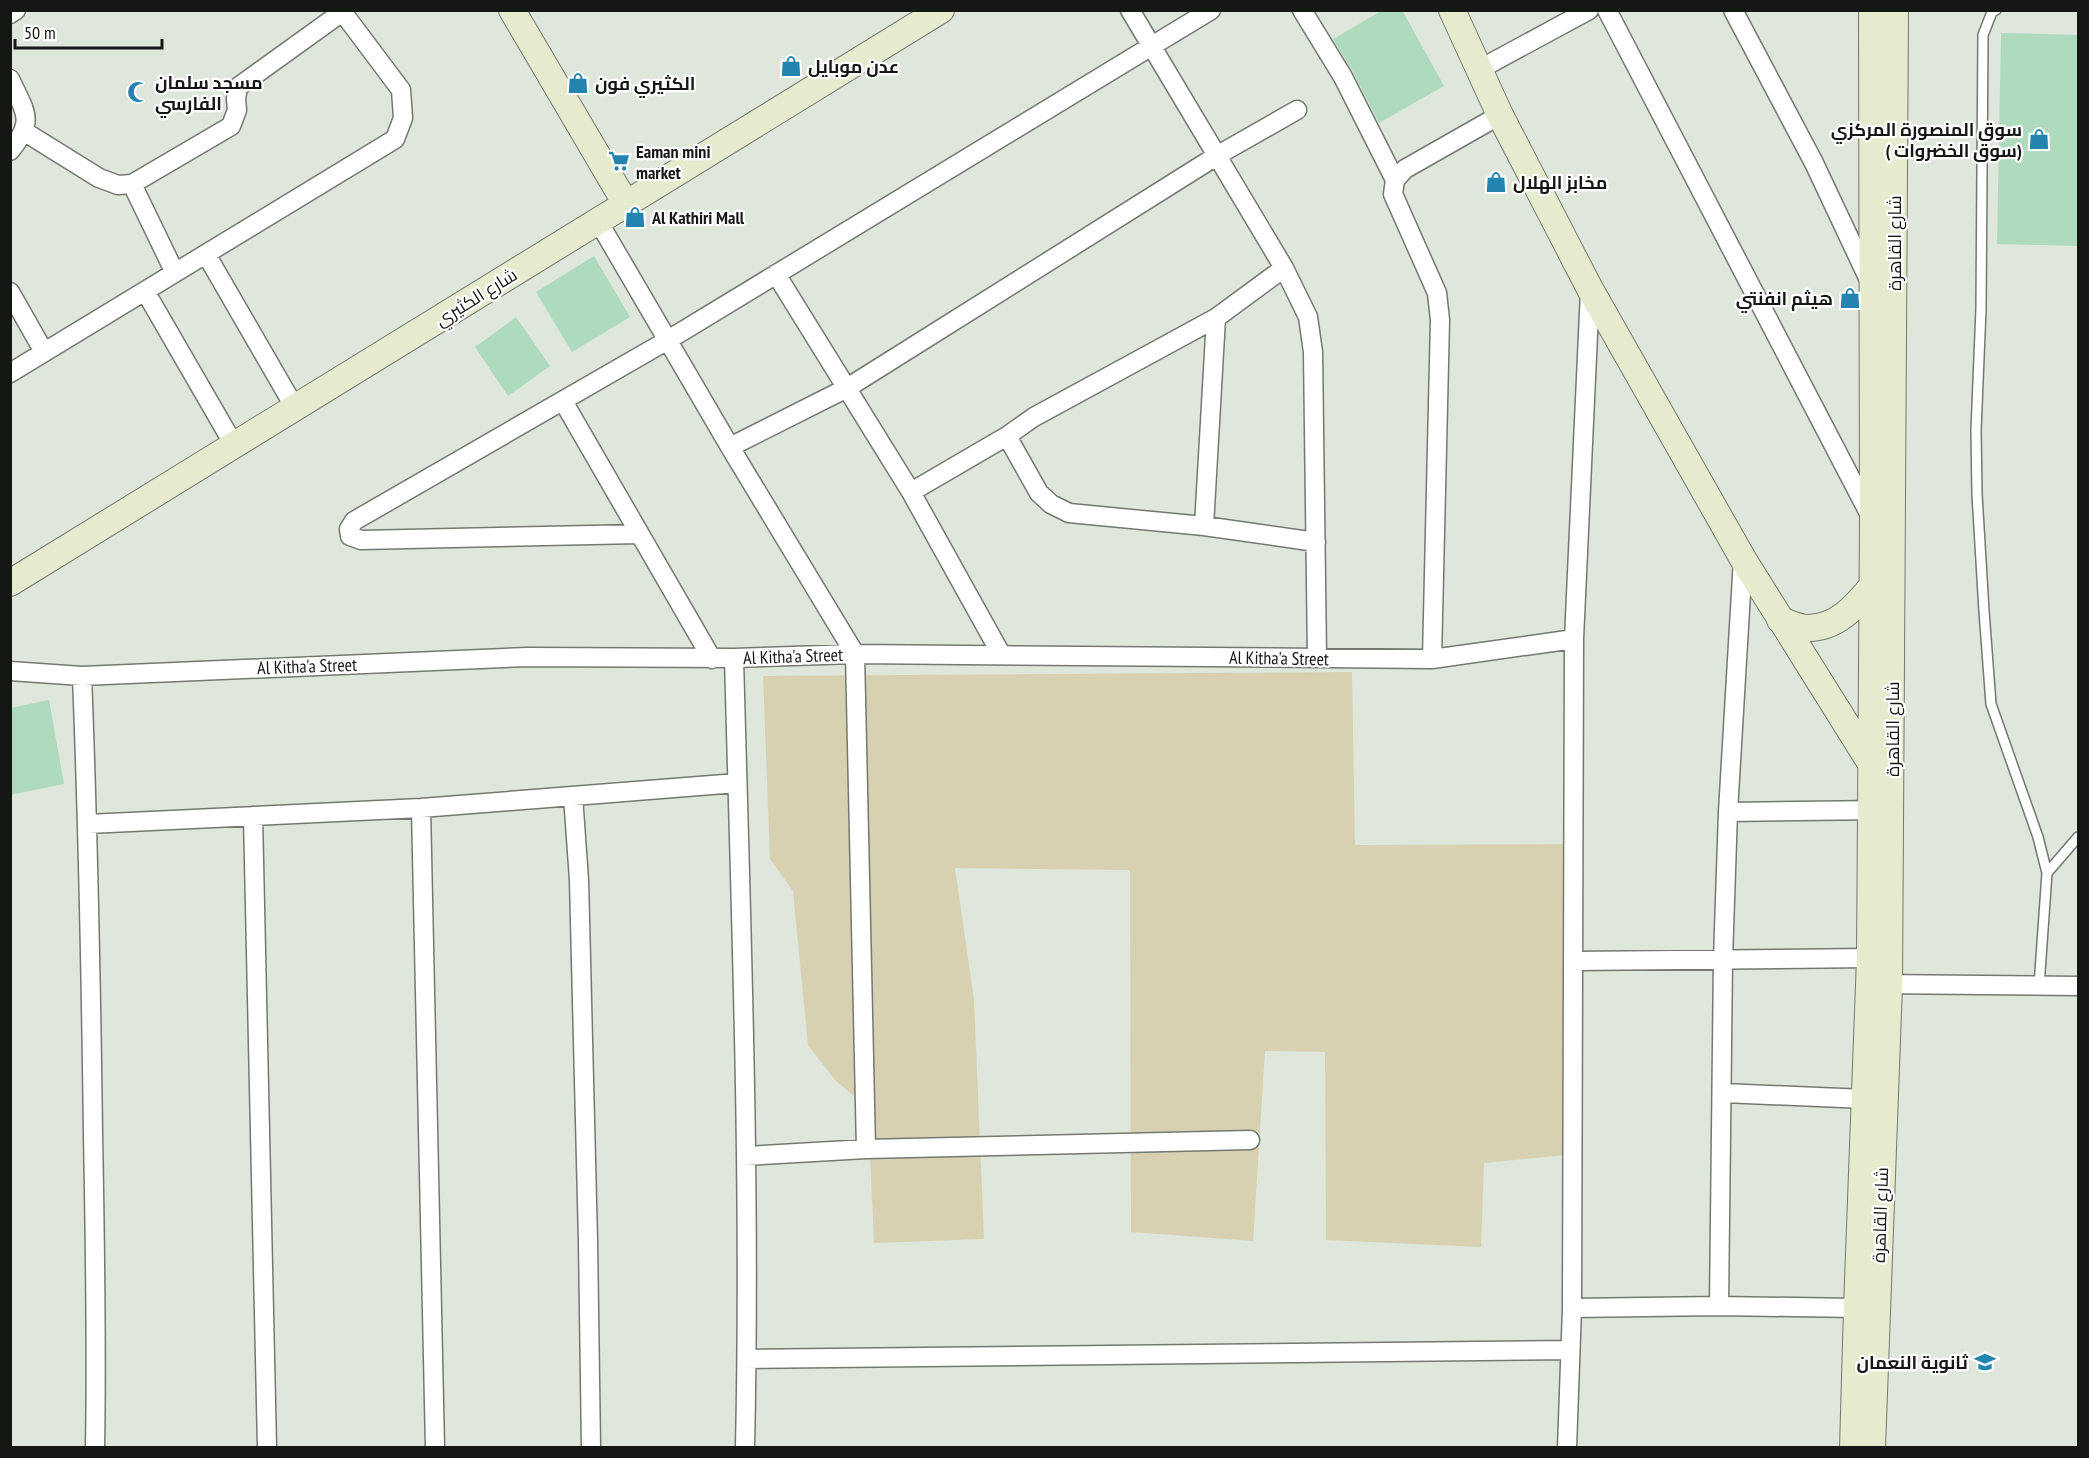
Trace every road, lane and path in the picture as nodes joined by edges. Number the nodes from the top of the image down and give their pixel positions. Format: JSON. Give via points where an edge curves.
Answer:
{"nodes":[{"id":1,"x":16,"y":10,"type":"edge"},
{"id":2,"x":512,"y":10,"type":"edge"},
{"id":3,"x":941,"y":10,"type":"edge"},
{"id":4,"x":1130,"y":10,"type":"edge"},
{"id":5,"x":1211,"y":10,"type":"edge"},
{"id":6,"x":1302,"y":10,"type":"edge"},
{"id":7,"x":1452,"y":10,"type":"edge"},
{"id":8,"x":1589,"y":10,"type":"edge"},
{"id":9,"x":1607,"y":10,"type":"edge"},
{"id":10,"x":1733,"y":10,"type":"edge"},
{"id":11,"x":1860,"y":10,"type":"edge"},
{"id":12,"x":1896,"y":10,"type":"edge"},
{"id":13,"x":1996,"y":10,"type":"edge"},
{"id":14,"x":342,"y":11,"type":"edge"},
{"id":15,"x":10,"y":14,"type":"edge"},
{"id":16,"x":1872,"y":22,"type":"edge"},
{"id":17,"x":1152,"y":45,"type":"junction"},
{"id":18,"x":1480,"y":69,"type":"junction"},
{"id":19,"x":10,"y":79,"type":"edge"},
{"id":20,"x":1297,"y":110,"type":"dead end"},
{"id":21,"x":1500,"y":115,"type":"junction"},
{"id":22,"x":24,"y":132,"type":"junction"},
{"id":23,"x":10,"y":151,"type":"edge"},
{"id":24,"x":1218,"y":155,"type":"junction"},
{"id":25,"x":1395,"y":180,"type":"junction"},
{"id":26,"x":132,"y":184,"type":"junction"},
{"id":27,"x":626,"y":204,"type":"junction"},
{"id":28,"x":598,"y":221,"type":"junction"},
{"id":29,"x":206,"y":254,"type":"junction"},
{"id":30,"x":1284,"y":268,"type":"junction"},
{"id":31,"x":175,"y":273,"type":"junction"},
{"id":32,"x":776,"y":274,"type":"junction"},
{"id":33,"x":1871,"y":285,"type":"junction"},
{"id":34,"x":1590,"y":289,"type":"junction"},
{"id":35,"x":145,"y":291,"type":"junction"},
{"id":36,"x":10,"y":292,"type":"edge"},
{"id":37,"x":1216,"y":318,"type":"junction"},
{"id":38,"x":668,"y":340,"type":"junction"},
{"id":39,"x":44,"y":352,"type":"junction"},
{"id":40,"x":10,"y":373,"type":"edge"},
{"id":41,"x":847,"y":388,"type":"junction"},
{"id":42,"x":563,"y":401,"type":"junction"},
{"id":43,"x":295,"y":408,"type":"junction"},
{"id":44,"x":1007,"y":436,"type":"junction"},
{"id":45,"x":234,"y":445,"type":"junction"},
{"id":46,"x":730,"y":447,"type":"junction"},
{"id":47,"x":911,"y":492,"type":"junction"},
{"id":48,"x":1873,"y":521,"type":"junction"},
{"id":49,"x":1204,"y":526,"type":"junction"},
{"id":50,"x":639,"y":534,"type":"junction"},
{"id":51,"x":1316,"y":542,"type":"junction"},
{"id":52,"x":1743,"y":559,"type":"junction"},
{"id":53,"x":10,"y":583,"type":"edge"},
{"id":54,"x":1873,"y":585,"type":"junction"},
{"id":55,"x":1780,"y":620,"type":"junction"},
{"id":56,"x":1574,"y":639,"type":"junction"},
{"id":57,"x":855,"y":654,"type":"junction"},
{"id":58,"x":1001,"y":654,"type":"junction"},
{"id":59,"x":734,"y":658,"type":"junction"},
{"id":60,"x":1317,"y":658,"type":"junction"},
{"id":61,"x":712,"y":659,"type":"junction"},
{"id":62,"x":1432,"y":659,"type":"junction"},
{"id":63,"x":10,"y":670,"type":"edge"},
{"id":64,"x":82,"y":675,"type":"junction"},
{"id":65,"x":1872,"y":765,"type":"junction"},
{"id":66,"x":737,"y":783,"type":"junction"},
{"id":67,"x":573,"y":796,"type":"junction"},
{"id":68,"x":1885,"y":803,"type":"junction"},
{"id":69,"x":421,"y":808,"type":"junction"},
{"id":70,"x":1728,"y":812,"type":"junction"},
{"id":71,"x":253,"y":816,"type":"junction"},
{"id":72,"x":88,"y":824,"type":"junction"},
{"id":73,"x":2079,"y":837,"type":"edge"},
{"id":74,"x":2047,"y":873,"type":"junction"},
{"id":75,"x":1870,"y":958,"type":"junction"},
{"id":76,"x":1723,"y":959,"type":"junction"},
{"id":77,"x":1574,"y":961,"type":"junction"},
{"id":78,"x":1879,"y":984,"type":"junction"},
{"id":79,"x":2039,"y":986,"type":"junction"},
{"id":80,"x":2079,"y":986,"type":"edge"},
{"id":81,"x":1723,"y":1093,"type":"junction"},
{"id":82,"x":1865,"y":1099,"type":"junction"},
{"id":83,"x":1250,"y":1140,"type":"dead end"},
{"id":84,"x":866,"y":1149,"type":"junction"},
{"id":85,"x":746,"y":1156,"type":"junction"},
{"id":86,"x":1719,"y":1306,"type":"junction"},
{"id":87,"x":1572,"y":1308,"type":"junction"},
{"id":88,"x":1857,"y":1308,"type":"junction"},
{"id":89,"x":1569,"y":1350,"type":"junction"},
{"id":90,"x":747,"y":1359,"type":"junction"},
{"id":91,"x":95,"y":1448,"type":"edge"},
{"id":92,"x":267,"y":1448,"type":"edge"},
{"id":93,"x":435,"y":1448,"type":"edge"},
{"id":94,"x":591,"y":1448,"type":"edge"},
{"id":95,"x":746,"y":1448,"type":"edge"},
{"id":96,"x":1567,"y":1448,"type":"edge"},
{"id":97,"x":1854,"y":1448,"type":"edge"},
{"id":98,"x":1872,"y":1448,"type":"edge"}],
"edges":[{"from":1,"to":15,"type":"street"},
{"from":2,"to":27,"type":"street"},
{"from":3,"to":27,"type":"street","name":"شارع الكثيري"},
{"from":4,"to":17,"type":"street"},
{"from":5,"to":17,"type":"street"},
{"from":6,"to":25,"type":"street"},
{"from":7,"to":18,"type":"street"},
{"from":8,"to":18,"type":"street"},
{"from":9,"to":48,"type":"street"},
{"from":10,"to":33,"type":"street","via":[[1814,163]]},
{"from":11,"to":16,"type":"street"},
{"from":12,"to":68,"type":"street","name":"شارع القاهرة"},
{"from":13,"to":74,"type":"lane","via":[[1983,35],[1977,494],[1991,704]]},
{"from":14,"to":26,"type":"street","via":[[238,87],[237,110],[231,126]]},
{"from":14,"to":29,"type":"street","via":[[401,90],[403,118],[395,139]]},
{"from":16,"to":33,"type":"street","name":"شارع القاهرة"},
{"from":17,"to":24,"type":"street"},
{"from":17,"to":32,"type":"street"},
{"from":18,"to":21,"type":"street"},
{"from":19,"to":22,"type":"street","via":[[27,117]]},
{"from":20,"to":24,"type":"street"},
{"from":21,"to":25,"type":"street","via":[[1405,169]]},
{"from":21,"to":34,"type":"street"},
{"from":22,"to":23,"type":"street"},
{"from":22,"to":26,"type":"street","via":[[99,178],[118,185]]},
{"from":24,"to":30,"type":"street"},
{"from":24,"to":41,"type":"street"},
{"from":25,"to":62,"type":"street","via":[[1393,194],[1437,293],[1440,320]]},
{"from":26,"to":31,"type":"street"},
{"from":27,"to":28,"type":"street","name":"شارع الكثيري"},
{"from":28,"to":38,"type":"street"},
{"from":28,"to":43,"type":"street","name":"شارع الكثيري"},
{"from":29,"to":31,"type":"street"},
{"from":29,"to":43,"type":"street"},
{"from":30,"to":37,"type":"street"},
{"from":30,"to":51,"type":"street","via":[[1308,317],[1313,352]]},
{"from":31,"to":35,"type":"street"},
{"from":32,"to":38,"type":"street"},
{"from":32,"to":41,"type":"street"},
{"from":33,"to":48,"type":"street","name":"شارع القاهرة"},
{"from":34,"to":52,"type":"street"},
{"from":34,"to":56,"type":"street"},
{"from":35,"to":39,"type":"street"},
{"from":35,"to":45,"type":"street"},
{"from":36,"to":39,"type":"street"},
{"from":37,"to":44,"type":"street","via":[[1034,417]]},
{"from":37,"to":49,"type":"street"},
{"from":38,"to":42,"type":"street"},
{"from":38,"to":46,"type":"street"},
{"from":39,"to":40,"type":"street"},
{"from":41,"to":46,"type":"street"},
{"from":41,"to":47,"type":"street"},
{"from":42,"to":50,"type":"street"},
{"from":42,"to":50,"type":"street","via":[[354,521],[350,536],[361,540]]},
{"from":43,"to":45,"type":"street","name":"شارع الكثيري"},
{"from":44,"to":47,"type":"street"},
{"from":44,"to":49,"type":"street","via":[[1039,493],[1069,513]]},
{"from":45,"to":53,"type":"street","name":"شارع الكثيري"},
{"from":46,"to":57,"type":"street"},
{"from":47,"to":58,"type":"street"},
{"from":48,"to":54,"type":"street","name":"شارع القاهرة"},
{"from":49,"to":51,"type":"street"},
{"from":50,"to":61,"type":"street"},
{"from":51,"to":60,"type":"street"},
{"from":52,"to":55,"type":"street"},
{"from":52,"to":70,"type":"street"},
{"from":54,"to":55,"type":"street","via":[[1854,608],[1832,624],[1807,628]]},
{"from":54,"to":65,"type":"street","name":"شارع القاهرة"},
{"from":55,"to":65,"type":"street"},
{"from":56,"to":62,"type":"street","name":"Al Kitha'a Street"},
{"from":56,"to":77,"type":"street"},
{"from":57,"to":58,"type":"street","name":"Al Kitha'a Street"},
{"from":57,"to":59,"type":"street","name":"Al Kitha'a Street"},
{"from":57,"to":84,"type":"street"},
{"from":58,"to":60,"type":"street","name":"Al Kitha'a Street"},
{"from":59,"to":61,"type":"street","name":"Al Kitha'a Street"},
{"from":59,"to":66,"type":"street"},
{"from":60,"to":62,"type":"street","name":"Al Kitha'a Street"},
{"from":61,"to":64,"type":"street","name":"Al Kitha'a Street","via":[[527,657]]},
{"from":63,"to":64,"type":"street","name":"Al Kitha'a Street"},
{"from":64,"to":72,"type":"street"},
{"from":65,"to":68,"type":"street"},
{"from":66,"to":67,"type":"street"},
{"from":66,"to":85,"type":"street"},
{"from":67,"to":69,"type":"street"},
{"from":67,"to":94,"type":"street","via":[[579,880]]},
{"from":68,"to":70,"type":"street"},
{"from":68,"to":75,"type":"street","name":"شارع القاهرة"},
{"from":68,"to":78,"type":"street","name":"شارع القاهرة"},
{"from":69,"to":71,"type":"street"},
{"from":69,"to":93,"type":"street"},
{"from":70,"to":76,"type":"street"},
{"from":71,"to":72,"type":"street"},
{"from":71,"to":92,"type":"street"},
{"from":72,"to":91,"type":"street"},
{"from":73,"to":74,"type":"lane"},
{"from":74,"to":79,"type":"lane"},
{"from":75,"to":76,"type":"street"},
{"from":75,"to":78,"type":"street","name":"شارع القاهرة"},
{"from":76,"to":77,"type":"street"},
{"from":76,"to":81,"type":"street"},
{"from":77,"to":87,"type":"street"},
{"from":78,"to":79,"type":"street"},
{"from":78,"to":82,"type":"street","name":"شارع القاهرة"},
{"from":78,"to":98,"type":"street","name":"شارع القاهرة"},
{"from":79,"to":80,"type":"street"},
{"from":81,"to":82,"type":"street"},
{"from":81,"to":86,"type":"street"},
{"from":82,"to":88,"type":"street","name":"شارع القاهرة"},
{"from":83,"to":84,"type":"street"},
{"from":84,"to":85,"type":"street"},
{"from":85,"to":90,"type":"street"},
{"from":86,"to":87,"type":"street"},
{"from":86,"to":88,"type":"street"},
{"from":87,"to":89,"type":"street"},
{"from":88,"to":97,"type":"street","name":"شارع القاهرة"},
{"from":89,"to":90,"type":"street"},
{"from":89,"to":96,"type":"street"},
{"from":90,"to":95,"type":"street"}]}
